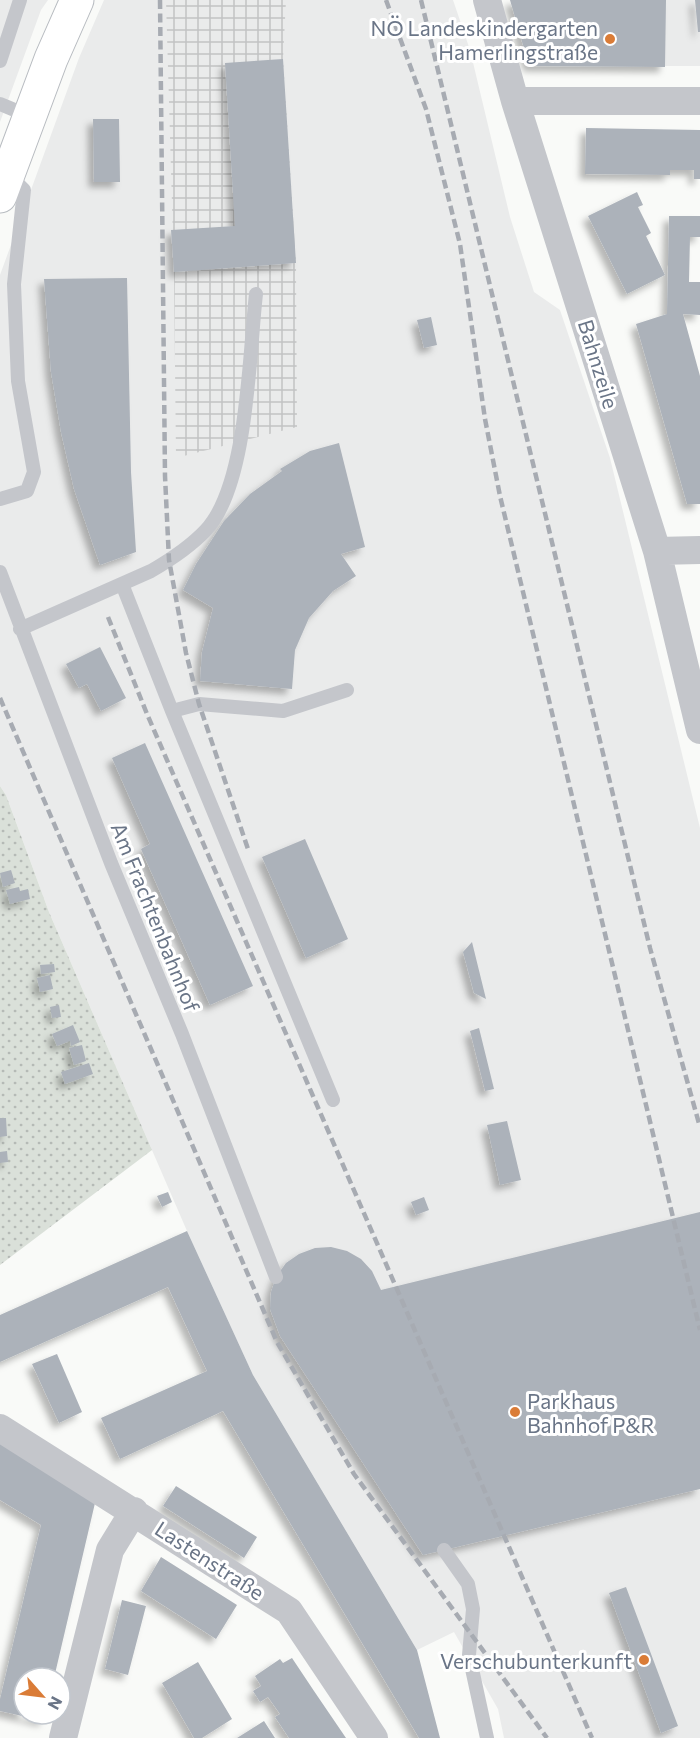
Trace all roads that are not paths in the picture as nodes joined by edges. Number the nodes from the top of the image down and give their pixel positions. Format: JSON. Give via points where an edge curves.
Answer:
{"nodes":[{"id":1,"x":20,"y":0,"type":"edge"},
{"id":2,"x":76,"y":0,"type":"edge"},
{"id":3,"x":487,"y":0,"type":"edge"},
{"id":4,"x":0,"y":61,"type":"edge"},
{"id":5,"x":515,"y":101,"type":"junction"},
{"id":6,"x":700,"y":101,"type":"edge"},
{"id":7,"x":15,"y":110,"type":"edge"},
{"id":8,"x":4,"y":184,"type":"edge"},
{"id":9,"x":256,"y":294,"type":"dead end"},
{"id":10,"x":0,"y":499,"type":"edge"},
{"id":11,"x":700,"y":550,"type":"edge"},
{"id":12,"x":657,"y":551,"type":"junction"},
{"id":13,"x":0,"y":572,"type":"edge"},
{"id":14,"x":122,"y":584,"type":"junction"},
{"id":15,"x":20,"y":629,"type":"junction"},
{"id":16,"x":694,"y":677,"type":"edge"},
{"id":17,"x":347,"y":690,"type":"dead end"},
{"id":18,"x":171,"y":711,"type":"junction"},
{"id":19,"x":700,"y":730,"type":"edge"},
{"id":20,"x":333,"y":1100,"type":"dead end"},
{"id":21,"x":276,"y":1277,"type":"dead end"},
{"id":22,"x":0,"y":1428,"type":"edge"},
{"id":23,"x":134,"y":1511,"type":"junction"},
{"id":24,"x":444,"y":1550,"type":"dead end"},
{"id":25,"x":63,"y":1738,"type":"edge"},
{"id":26,"x":375,"y":1738,"type":"edge"},
{"id":27,"x":487,"y":1738,"type":"edge"}],
"edges":[{"from":1,"to":4,"type":"lane"},
{"from":2,"to":7,"type":"street"},
{"from":3,"to":5,"type":"street","name":"Bahnzeile"},
{"from":5,"to":6,"type":"street"},
{"from":5,"to":12,"type":"street","name":"Bahnzeile"},
{"from":7,"to":8,"type":"street"},
{"from":8,"to":10,"type":"lane","via":[[24,190],[14,284],[18,381],[34,472],[27,491]]},
{"from":9,"to":14,"type":"lane","via":[[241,439],[229,490],[208,529],[169,561]]},
{"from":11,"to":12,"type":"street"},
{"from":12,"to":16,"type":"street","name":"Bahnzeile"},
{"from":13,"to":15,"type":"lane","name":"Am Frachtenbahnhof"},
{"from":14,"to":15,"type":"lane"},
{"from":14,"to":18,"type":"lane"},
{"from":15,"to":21,"type":"lane","name":"Am Frachtenbahnhof"},
{"from":16,"to":19,"type":"street","name":"Bahnzeile"},
{"from":17,"to":18,"type":"lane","via":[[283,711],[199,704]]},
{"from":18,"to":20,"type":"lane"},
{"from":22,"to":23,"type":"street","name":"Lastenstraße"},
{"from":23,"to":25,"type":"street","via":[[110,1550]]},
{"from":23,"to":26,"type":"street","name":"Lastenstraße","via":[[289,1611]]},
{"from":24,"to":27,"type":"lane","via":[[468,1584],[473,1609],[469,1655]]}]}
